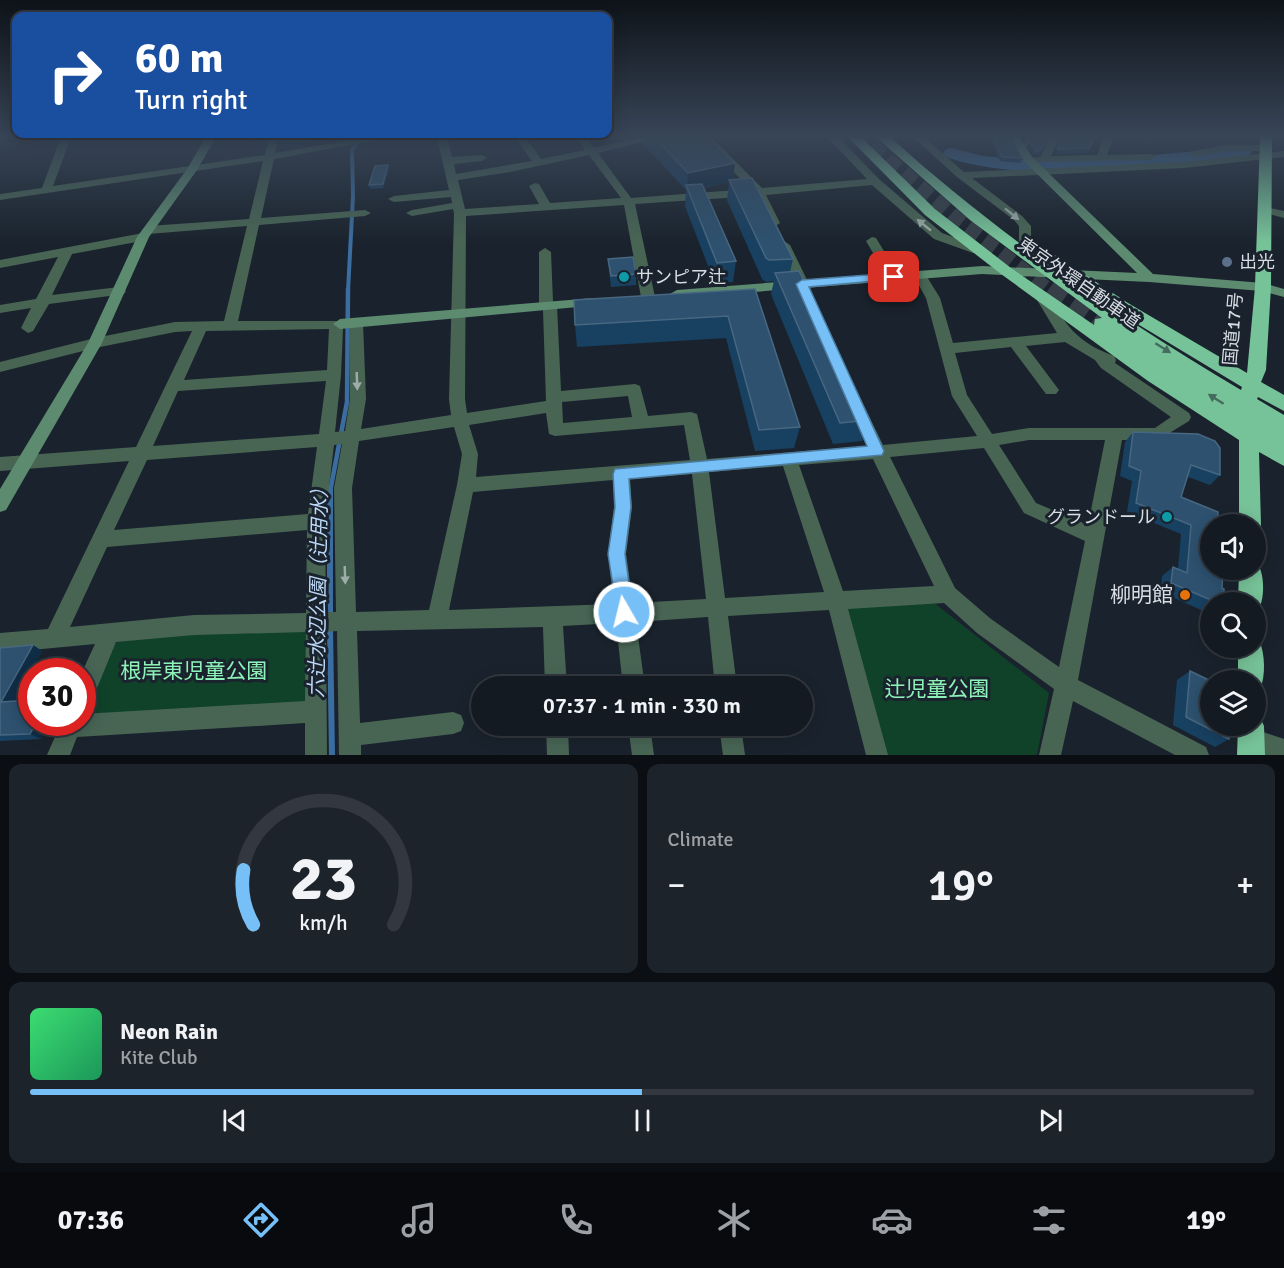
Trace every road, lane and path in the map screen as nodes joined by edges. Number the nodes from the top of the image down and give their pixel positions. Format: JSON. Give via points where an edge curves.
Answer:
{"nodes":[{"id":1,"x":53,"y":172,"type":"edge"},
{"id":2,"x":176,"y":172,"type":"edge"},
{"id":3,"x":190,"y":172,"type":"edge"},
{"id":4,"x":266,"y":172,"type":"edge"},
{"id":5,"x":450,"y":172,"type":"edge"},
{"id":6,"x":494,"y":172,"type":"edge"},
{"id":7,"x":606,"y":172,"type":"edge"},
{"id":8,"x":740,"y":172,"type":"edge"},
{"id":9,"x":866,"y":172,"type":"edge"},
{"id":10,"x":890,"y":172,"type":"edge"},
{"id":11,"x":910,"y":172,"type":"edge"},
{"id":12,"x":919,"y":172,"type":"edge"},
{"id":13,"x":930,"y":172,"type":"edge"},
{"id":14,"x":958,"y":172,"type":"edge"},
{"id":15,"x":986,"y":172,"type":"edge"},
{"id":16,"x":1048,"y":172,"type":"edge"},
{"id":17,"x":1265,"y":172,"type":"edge"},
{"id":18,"x":961,"y":175,"type":"junction"},
{"id":19,"x":451,"y":178,"type":"junction"},
{"id":20,"x":875,"y":181,"type":"junction"},
{"id":21,"x":535,"y":186,"type":"dead end"},
{"id":22,"x":46,"y":191,"type":"junction"},
{"id":23,"x":759,"y":192,"type":"junction"},
{"id":24,"x":0,"y":197,"type":"edge"},
{"id":25,"x":394,"y":199,"type":"dead end"},
{"id":26,"x":629,"y":202,"type":"junction"},
{"id":27,"x":457,"y":203,"type":"junction"},
{"id":28,"x":546,"y":207,"type":"junction"},
{"id":29,"x":1265,"y":210,"type":"junction"},
{"id":30,"x":365,"y":213,"type":"dead end"},
{"id":31,"x":412,"y":213,"type":"dead end"},
{"id":32,"x":1284,"y":215,"type":"edge"},
{"id":33,"x":254,"y":223,"type":"junction"},
{"id":34,"x":146,"y":233,"type":"junction"},
{"id":35,"x":872,"y":241,"type":"dead end"},
{"id":36,"x":1025,"y":241,"type":"junction"},
{"id":37,"x":977,"y":249,"type":"junction"},
{"id":38,"x":68,"y":250,"type":"junction"},
{"id":39,"x":545,"y":252,"type":"dead end"},
{"id":40,"x":0,"y":264,"type":"edge"},
{"id":41,"x":1006,"y":271,"type":"junction"},
{"id":42,"x":1073,"y":273,"type":"junction"},
{"id":43,"x":920,"y":275,"type":"junction"},
{"id":44,"x":894,"y":277,"type":"junction"},
{"id":45,"x":1149,"y":278,"type":"junction"},
{"id":46,"x":802,"y":284,"type":"junction"},
{"id":47,"x":1263,"y":287,"type":"junction"},
{"id":48,"x":119,"y":291,"type":"junction"},
{"id":49,"x":1284,"y":293,"type":"edge"},
{"id":50,"x":1041,"y":295,"type":"junction"},
{"id":51,"x":43,"y":301,"type":"junction"},
{"id":52,"x":604,"y":301,"type":"edge"},
{"id":53,"x":811,"y":304,"type":"edge"},
{"id":54,"x":548,"y":306,"type":"junction"},
{"id":55,"x":0,"y":309,"type":"edge"},
{"id":56,"x":458,"y":314,"type":"junction"},
{"id":57,"x":345,"y":323,"type":"junction"},
{"id":58,"x":230,"y":326,"type":"junction"},
{"id":59,"x":201,"y":327,"type":"junction"},
{"id":60,"x":28,"y":328,"type":"dead end"},
{"id":61,"x":1068,"y":337,"type":"junction"},
{"id":62,"x":1015,"y":342,"type":"junction"},
{"id":63,"x":95,"y":343,"type":"junction"},
{"id":64,"x":947,"y":349,"type":"junction"},
{"id":65,"x":1101,"y":358,"type":"junction"},
{"id":66,"x":0,"y":367,"type":"edge"},
{"id":67,"x":334,"y":375,"type":"junction"},
{"id":68,"x":1154,"y":376,"type":"junction"},
{"id":69,"x":1251,"y":385,"type":"junction"},
{"id":70,"x":174,"y":386,"type":"junction"},
{"id":71,"x":1051,"y":390,"type":"dead end"},
{"id":72,"x":853,"y":399,"type":"edge"},
{"id":73,"x":554,"y":402,"type":"junction"},
{"id":74,"x":1284,"y":404,"type":"edge"},
{"id":75,"x":460,"y":422,"type":"junction"},
{"id":76,"x":641,"y":423,"type":"junction"},
{"id":77,"x":1284,"y":424,"type":"edge"},
{"id":78,"x":1115,"y":433,"type":"junction"},
{"id":79,"x":1249,"y":436,"type":"junction"},
{"id":80,"x":340,"y":438,"type":"junction"},
{"id":81,"x":1284,"y":440,"type":"edge"},
{"id":82,"x":988,"y":441,"type":"junction"},
{"id":83,"x":877,"y":451,"type":"junction"},
{"id":84,"x":144,"y":453,"type":"junction"},
{"id":85,"x":1284,"y":458,"type":"edge"},
{"id":86,"x":789,"y":459,"type":"junction"},
{"id":87,"x":28,"y":460,"type":"junction"},
{"id":88,"x":0,"y":464,"type":"edge"},
{"id":89,"x":700,"y":467,"type":"junction"},
{"id":90,"x":621,"y":474,"type":"junction"},
{"id":91,"x":466,"y":485,"type":"junction"},
{"id":92,"x":0,"y":505,"type":"edge"},
{"id":93,"x":1250,"y":514,"type":"edge"},
{"id":94,"x":316,"y":521,"type":"junction"},
{"id":95,"x":1095,"y":537,"type":"junction"},
{"id":96,"x":102,"y":539,"type":"junction"},
{"id":97,"x":948,"y":594,"type":"junction"},
{"id":98,"x":836,"y":600,"type":"junction"},
{"id":99,"x":717,"y":606,"type":"junction"},
{"id":100,"x":624,"y":612,"type":"junction"},
{"id":101,"x":553,"y":617,"type":"junction"},
{"id":102,"x":437,"y":619,"type":"junction"},
{"id":103,"x":332,"y":622,"type":"junction"},
{"id":104,"x":110,"y":633,"type":"junction"},
{"id":105,"x":54,"y":638,"type":"junction"},
{"id":106,"x":0,"y":644,"type":"edge"},
{"id":107,"x":96,"y":665,"type":"edge"},
{"id":108,"x":556,"y":676,"type":"edge"},
{"id":109,"x":633,"y":676,"type":"edge"},
{"id":110,"x":725,"y":676,"type":"edge"},
{"id":111,"x":1066,"y":685,"type":"junction"},
{"id":112,"x":316,"y":711,"type":"junction"},
{"id":113,"x":96,"y":723,"type":"edge"},
{"id":114,"x":453,"y":723,"type":"dead end"},
{"id":115,"x":66,"y":736,"type":"edge"},
{"id":116,"x":557,"y":736,"type":"edge"},
{"id":117,"x":640,"y":736,"type":"edge"},
{"id":118,"x":731,"y":736,"type":"edge"},
{"id":119,"x":1251,"y":740,"type":"edge"},
{"id":120,"x":350,"y":745,"type":"edge"},
{"id":121,"x":1284,"y":750,"type":"edge"},
{"id":122,"x":58,"y":755,"type":"edge"},
{"id":123,"x":316,"y":755,"type":"edge"},
{"id":124,"x":558,"y":755,"type":"edge"},
{"id":125,"x":643,"y":755,"type":"edge"},
{"id":126,"x":734,"y":755,"type":"edge"},
{"id":127,"x":877,"y":755,"type":"edge"},
{"id":128,"x":1050,"y":755,"type":"edge"},
{"id":129,"x":1198,"y":755,"type":"edge"}],
"edges":[{"from":1,"to":22,"type":"street"},
{"from":2,"to":22,"type":"street"},
{"from":3,"to":34,"type":"street"},
{"from":4,"to":33,"type":"street"},
{"from":5,"to":19,"type":"street"},
{"from":6,"to":19,"type":"street"},
{"from":7,"to":26,"type":"street"},
{"from":8,"to":23,"type":"street"},
{"from":9,"to":20,"type":"street"},
{"from":10,"to":37,"type":"highway","via":[[930,212]]},
{"from":81,"to":11,"type":"highway","name":"東京外環自動車道","one_way":true,"via":[[1055,292],[943,206]]},
{"from":12,"to":77,"type":"highway","name":"東京外環自動車道","one_way":true,"via":[[1032,260]]},
{"from":13,"to":36,"type":"highway"},
{"from":14,"to":18,"type":"street"},
{"from":15,"to":18,"type":"street"},
{"from":16,"to":45,"type":"street"},
{"from":17,"to":29,"type":"highway","name":"国道17号"},
{"from":18,"to":36,"type":"street","one_way":true,"via":[[1018,218],[1025,226]]},
{"from":19,"to":27,"type":"street"},
{"from":20,"to":23,"type":"street"},
{"from":37,"to":20,"type":"street","one_way":true,"via":[[938,236]]},
{"from":21,"to":28,"type":"street"},
{"from":22,"to":24,"type":"street"},
{"from":23,"to":26,"type":"street"},
{"from":23,"to":46,"type":"street"},
{"from":25,"to":27,"type":"street"},
{"from":26,"to":28,"type":"street"},
{"from":26,"to":46,"type":"street","via":[[643,297]]},
{"from":27,"to":28,"type":"street"},
{"from":27,"to":31,"type":"street"},
{"from":27,"to":56,"type":"street"},
{"from":29,"to":32,"type":"street"},
{"from":29,"to":47,"type":"highway","name":"国道17号"},
{"from":30,"to":33,"type":"street"},
{"from":33,"to":34,"type":"street"},
{"from":33,"to":58,"type":"street"},
{"from":34,"to":38,"type":"street"},
{"from":34,"to":48,"type":"street"},
{"from":35,"to":44,"type":"street"},
{"from":36,"to":42,"type":"highway"},
{"from":37,"to":41,"type":"highway"},
{"from":38,"to":40,"type":"street"},
{"from":38,"to":51,"type":"street"},
{"from":39,"to":54,"type":"street"},
{"from":41,"to":42,"type":"street"},
{"from":41,"to":43,"type":"street"},
{"from":41,"to":50,"type":"highway"},
{"from":42,"to":45,"type":"street"},
{"from":42,"to":69,"type":"highway"},
{"from":43,"to":44,"type":"street"},
{"from":43,"to":64,"type":"street","via":[[933,298]]},
{"from":44,"to":46,"type":"street"},
{"from":45,"to":47,"type":"street"},
{"from":46,"to":53,"type":"street"},
{"from":47,"to":49,"type":"street"},
{"from":47,"to":69,"type":"highway","name":"国道17号","via":[[1257,370]]},
{"from":48,"to":51,"type":"street"},
{"from":48,"to":63,"type":"street"},
{"from":50,"to":61,"type":"street","via":[[1055,324]]},
{"from":50,"to":68,"type":"highway"},
{"from":51,"to":55,"type":"street"},
{"from":51,"to":60,"type":"street"},
{"from":52,"to":54,"type":"street"},
{"from":54,"to":56,"type":"street"},
{"from":54,"to":73,"type":"street"},
{"from":56,"to":57,"type":"street"},
{"from":56,"to":75,"type":"street"},
{"from":57,"to":58,"type":"street"},
{"from":57,"to":67,"type":"street"},
{"from":57,"to":80,"type":"street","one_way":true,"via":[[357,399]]},
{"from":58,"to":59,"type":"street"},
{"from":59,"to":63,"type":"street","via":[[175,327]]},
{"from":59,"to":70,"type":"street"},
{"from":61,"to":62,"type":"street"},
{"from":61,"to":65,"type":"street"},
{"from":62,"to":64,"type":"street"},
{"from":62,"to":71,"type":"street"},
{"from":63,"to":66,"type":"street"},
{"from":63,"to":87,"type":"street"},
{"from":64,"to":82,"type":"street","via":[[960,396]]},
{"from":65,"to":68,"type":"street"},
{"from":65,"to":78,"type":"street","via":[[1183,417],[1158,434]]},
{"from":67,"to":70,"type":"street"},
{"from":67,"to":80,"type":"street"},
{"from":68,"to":79,"type":"highway"},
{"from":69,"to":74,"type":"highway"},
{"from":69,"to":79,"type":"highway","name":"国道17号"},
{"from":70,"to":84,"type":"street"},
{"from":72,"to":83,"type":"street"},
{"from":73,"to":75,"type":"street"},
{"from":73,"to":76,"type":"street","via":[[555,430]]},
{"from":73,"to":76,"type":"street","via":[[635,390]]},
{"from":75,"to":80,"type":"street"},
{"from":75,"to":91,"type":"street","via":[[470,454]]},
{"from":76,"to":89,"type":"street","via":[[691,418]]},
{"from":78,"to":82,"type":"street","via":[[1029,434]]},
{"from":78,"to":95,"type":"street"},
{"from":79,"to":85,"type":"highway"},
{"from":79,"to":93,"type":"highway","name":"国道17号"},
{"from":80,"to":84,"type":"street"},
{"from":80,"to":94,"type":"street"},
{"from":80,"to":103,"type":"street","one_way":true,"via":[[343,488]]},
{"from":82,"to":83,"type":"street"},
{"from":82,"to":95,"type":"street","via":[[1030,508]]},
{"from":83,"to":86,"type":"street"},
{"from":83,"to":97,"type":"street"},
{"from":84,"to":87,"type":"street"},
{"from":84,"to":96,"type":"street"},
{"from":86,"to":89,"type":"street"},
{"from":86,"to":98,"type":"street"},
{"from":87,"to":88,"type":"street"},
{"from":87,"to":92,"type":"street"},
{"from":89,"to":90,"type":"street"},
{"from":89,"to":99,"type":"street"},
{"from":90,"to":91,"type":"street"},
{"from":90,"to":100,"type":"street","via":[[623,507],[617,554]]},
{"from":91,"to":102,"type":"street"},
{"from":94,"to":96,"type":"street"},
{"from":94,"to":103,"type":"street"},
{"from":95,"to":111,"type":"street"},
{"from":96,"to":105,"type":"street"},
{"from":97,"to":98,"type":"street"},
{"from":97,"to":111,"type":"street","via":[[984,626]]},
{"from":98,"to":99,"type":"street"},
{"from":98,"to":127,"type":"street"},
{"from":99,"to":100,"type":"street"},
{"from":99,"to":110,"type":"street"},
{"from":100,"to":101,"type":"street"},
{"from":100,"to":109,"type":"street"},
{"from":101,"to":102,"type":"street"},
{"from":101,"to":108,"type":"street"},
{"from":102,"to":103,"type":"street"},
{"from":103,"to":104,"type":"street","via":[[194,625]]},
{"from":103,"to":112,"type":"street"},
{"from":103,"to":120,"type":"street"},
{"from":104,"to":105,"type":"street"},
{"from":104,"to":107,"type":"street"},
{"from":105,"to":106,"type":"street"},
{"from":111,"to":128,"type":"street"},
{"from":111,"to":129,"type":"street"},
{"from":112,"to":113,"type":"street"},
{"from":112,"to":123,"type":"street"},
{"from":114,"to":120,"type":"street"},
{"from":115,"to":122,"type":"street"},
{"from":116,"to":124,"type":"street"},
{"from":117,"to":125,"type":"street"},
{"from":118,"to":126,"type":"street"},
{"from":119,"to":121,"type":"street"}]}
